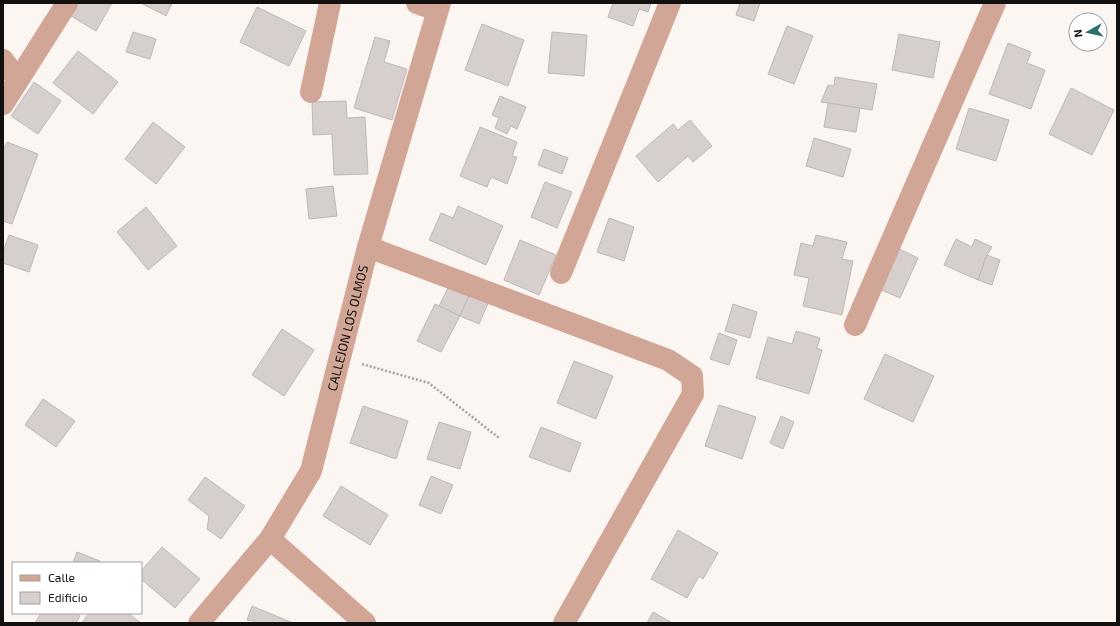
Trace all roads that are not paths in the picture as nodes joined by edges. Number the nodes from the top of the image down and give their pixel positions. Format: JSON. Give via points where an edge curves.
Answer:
{"nodes":[{"id":1,"x":67,"y":3,"type":"edge"},
{"id":2,"x":330,"y":3,"type":"edge"},
{"id":3,"x":417,"y":3,"type":"edge"},
{"id":4,"x":670,"y":3,"type":"edge"},
{"id":5,"x":995,"y":3,"type":"edge"},
{"id":6,"x":438,"y":6,"type":"edge"},
{"id":7,"x":3,"y":60,"type":"edge"},
{"id":8,"x":18,"y":80,"type":"junction"},
{"id":9,"x":311,"y":92,"type":"dead end"},
{"id":10,"x":3,"y":104,"type":"edge"},
{"id":11,"x":368,"y":247,"type":"junction"},
{"id":12,"x":561,"y":273,"type":"dead end"},
{"id":13,"x":856,"y":325,"type":"dead end"},
{"id":14,"x":270,"y":539,"type":"junction"},
{"id":15,"x":198,"y":623,"type":"edge"},
{"id":16,"x":365,"y":623,"type":"edge"},
{"id":17,"x":564,"y":623,"type":"edge"}],
"edges":[{"from":1,"to":8,"type":"street"},
{"from":2,"to":9,"type":"street"},
{"from":3,"to":6,"type":"street"},
{"from":4,"to":12,"type":"street"},
{"from":5,"to":13,"type":"street"},
{"from":6,"to":11,"type":"street","name":"CALLEJON LOS OLMOS"},
{"from":7,"to":8,"type":"street"},
{"from":8,"to":10,"type":"street"},
{"from":11,"to":14,"type":"street","name":"CALLEJON LOS OLMOS","via":[[311,471]]},
{"from":11,"to":17,"type":"street","via":[[668,360],[692,376],[693,394]]},
{"from":14,"to":15,"type":"street","name":"CALLEJON LOS OLMOS"},
{"from":14,"to":16,"type":"street"}]}
